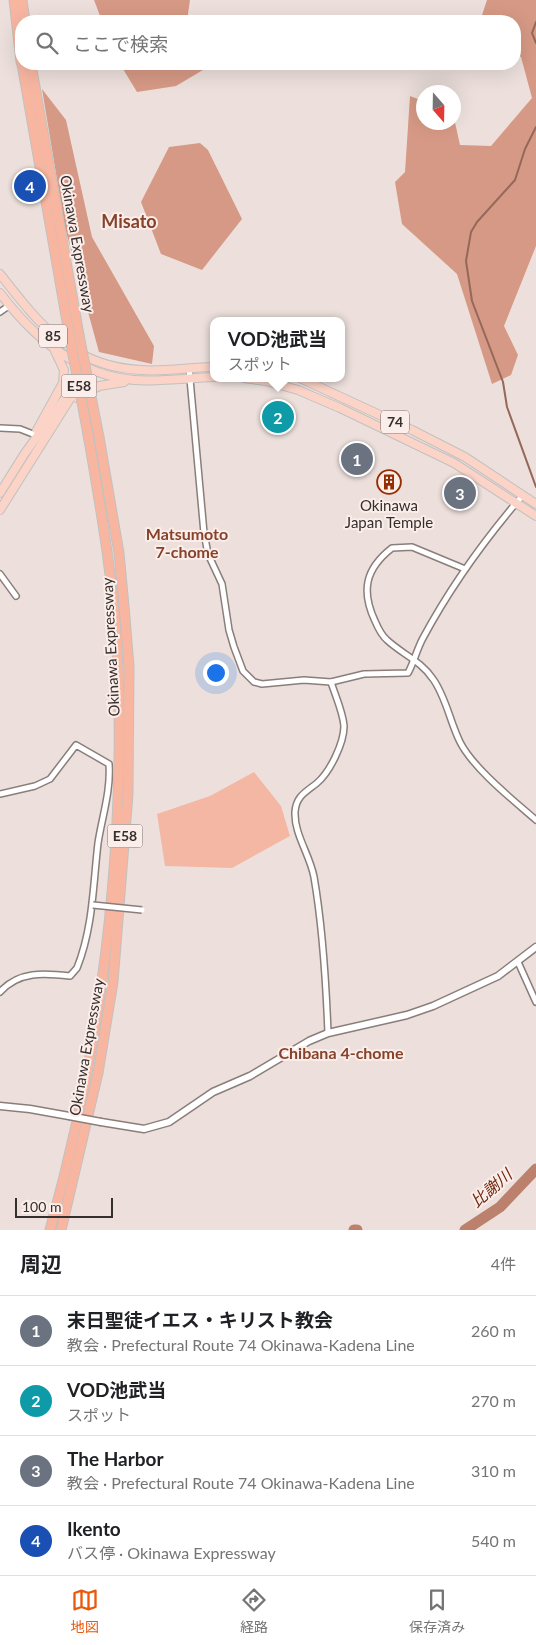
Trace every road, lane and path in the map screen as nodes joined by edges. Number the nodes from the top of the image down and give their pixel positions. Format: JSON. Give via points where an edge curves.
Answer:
{"nodes":[{"id":1,"x":14,"y":0,"type":"edge"},
{"id":2,"x":22,"y":0,"type":"edge"},
{"id":3,"x":16,"y":15,"type":"edge"},
{"id":4,"x":24,"y":15,"type":"edge"},
{"id":5,"x":22,"y":70,"type":"edge"},
{"id":6,"x":32,"y":70,"type":"edge"},
{"id":7,"x":0,"y":274,"type":"edge"},
{"id":8,"x":0,"y":293,"type":"edge"},
{"id":9,"x":10,"y":305,"type":"junction"},
{"id":10,"x":0,"y":312,"type":"edge"},
{"id":11,"x":54,"y":349,"type":"junction"},
{"id":12,"x":91,"y":359,"type":"junction"},
{"id":13,"x":210,"y":367,"type":"edge"},
{"id":14,"x":86,"y":368,"type":"junction"},
{"id":15,"x":189,"y":368,"type":"junction"},
{"id":16,"x":210,"y":377,"type":"edge"},
{"id":17,"x":190,"y":378,"type":"junction"},
{"id":18,"x":134,"y":380,"type":"junction"},
{"id":19,"x":270,"y":382,"type":"edge"},
{"id":20,"x":308,"y":382,"type":"edge"},
{"id":21,"x":60,"y":417,"type":"junction"},
{"id":22,"x":0,"y":428,"type":"edge"},
{"id":23,"x":36,"y":435,"type":"junction"},
{"id":24,"x":94,"y":439,"type":"junction"},
{"id":25,"x":0,"y":493,"type":"edge"},
{"id":26,"x":523,"y":495,"type":"junction"},
{"id":27,"x":516,"y":503,"type":"junction"},
{"id":28,"x":536,"y":504,"type":"edge"},
{"id":29,"x":0,"y":510,"type":"edge"},
{"id":30,"x":536,"y":516,"type":"edge"},
{"id":31,"x":465,"y":569,"type":"junction"},
{"id":32,"x":0,"y":574,"type":"edge"},
{"id":33,"x":16,"y":596,"type":"dead end"},
{"id":34,"x":413,"y":658,"type":"junction"},
{"id":35,"x":331,"y":682,"type":"junction"},
{"id":36,"x":0,"y":794,"type":"edge"},
{"id":37,"x":536,"y":820,"type":"edge"},
{"id":38,"x":93,"y":905,"type":"junction"},
{"id":39,"x":142,"y":910,"type":"dead end"},
{"id":40,"x":536,"y":947,"type":"edge"},
{"id":41,"x":518,"y":962,"type":"junction"},
{"id":42,"x":0,"y":992,"type":"edge"},
{"id":43,"x":536,"y":1002,"type":"edge"},
{"id":44,"x":328,"y":1033,"type":"junction"},
{"id":45,"x":0,"y":1106,"type":"edge"},
{"id":46,"x":50,"y":1230,"type":"edge"},
{"id":47,"x":61,"y":1230,"type":"edge"}],
"edges":[{"from":1,"to":3,"type":"highway","name":"Okinawa Expressway","number":"E58"},
{"from":2,"to":4,"type":"highway"},
{"from":5,"to":24,"type":"highway","name":"Okinawa Expressway","number":"E58","bridge":true,"via":[[69,333]]},
{"from":6,"to":24,"type":"highway","name":"Okinawa Expressway","number":"E58","bridge":true},
{"from":7,"to":12,"type":"main road","number":"85","via":[[48,332]]},
{"from":8,"to":9,"type":"main road","number":"85"},
{"from":9,"to":10,"type":"street"},
{"from":9,"to":11,"type":"main road","number":"85"},
{"from":11,"to":14,"type":"main road","number":"85"},
{"from":11,"to":23,"type":"main road","via":[[64,370],[63,383]]},
{"from":12,"to":14,"type":"main road"},
{"from":12,"to":15,"type":"main road","via":[[142,370]]},
{"from":13,"to":15,"type":"main road"},
{"from":14,"to":18,"type":"main road"},
{"from":14,"to":21,"type":"main road"},
{"from":14,"to":23,"type":"main road"},
{"from":15,"to":17,"type":"street"},
{"from":16,"to":17,"type":"main road"},
{"from":17,"to":18,"type":"main road"},
{"from":17,"to":35,"type":"street","via":[[204,533],[208,554],[222,584],[229,630],[243,671],[254,682],[262,684],[304,680]]},
{"from":18,"to":21,"type":"main road","via":[[91,389]]},
{"from":19,"to":27,"type":"main road","number":"74","via":[[340,408],[454,463]]},
{"from":20,"to":26,"type":"main road","number":"74","via":[[456,453]]},
{"from":21,"to":29,"type":"main road"},
{"from":22,"to":23,"type":"street","via":[[20,429]]},
{"from":23,"to":25,"type":"main road"},
{"from":24,"to":46,"type":"highway","name":"Okinawa Expressway","number":"E58","via":[[118,666],[115,855],[103,982],[88,1070],[67,1171]]},
{"from":24,"to":47,"type":"highway","name":"Okinawa Expressway","number":"E58","via":[[119,553],[124,606],[129,666],[127,803],[113,982],[98,1073]]},
{"from":26,"to":27,"type":"street"},
{"from":26,"to":28,"type":"main road","number":"74"},
{"from":27,"to":30,"type":"main road","number":"74"},
{"from":27,"to":31,"type":"street"},
{"from":31,"to":34,"type":"street"},
{"from":31,"to":34,"type":"street","via":[[423,551],[401,546],[388,551],[374,568],[366,584],[372,614],[384,637]]},
{"from":32,"to":33,"type":"street"},
{"from":34,"to":35,"type":"street","via":[[410,671],[405,674],[364,674]]},
{"from":34,"to":37,"type":"street","via":[[434,680],[460,742],[468,753]]},
{"from":35,"to":44,"type":"street","via":[[344,725],[341,740],[324,777],[298,800],[295,813],[298,832],[311,863],[315,888]]},
{"from":36,"to":38,"type":"street","via":[[50,780],[76,745],[108,764],[110,775]]},
{"from":38,"to":39,"type":"street","bridge":true},
{"from":38,"to":42,"type":"street","via":[[82,956],[74,974],[43,973],[16,980]]},
{"from":40,"to":41,"type":"street"},
{"from":41,"to":43,"type":"street"},
{"from":41,"to":44,"type":"street","via":[[480,986],[434,1006]]},
{"from":44,"to":45,"type":"street","bridge":true,"via":[[250,1076],[212,1092],[169,1122],[144,1128]]}]}
